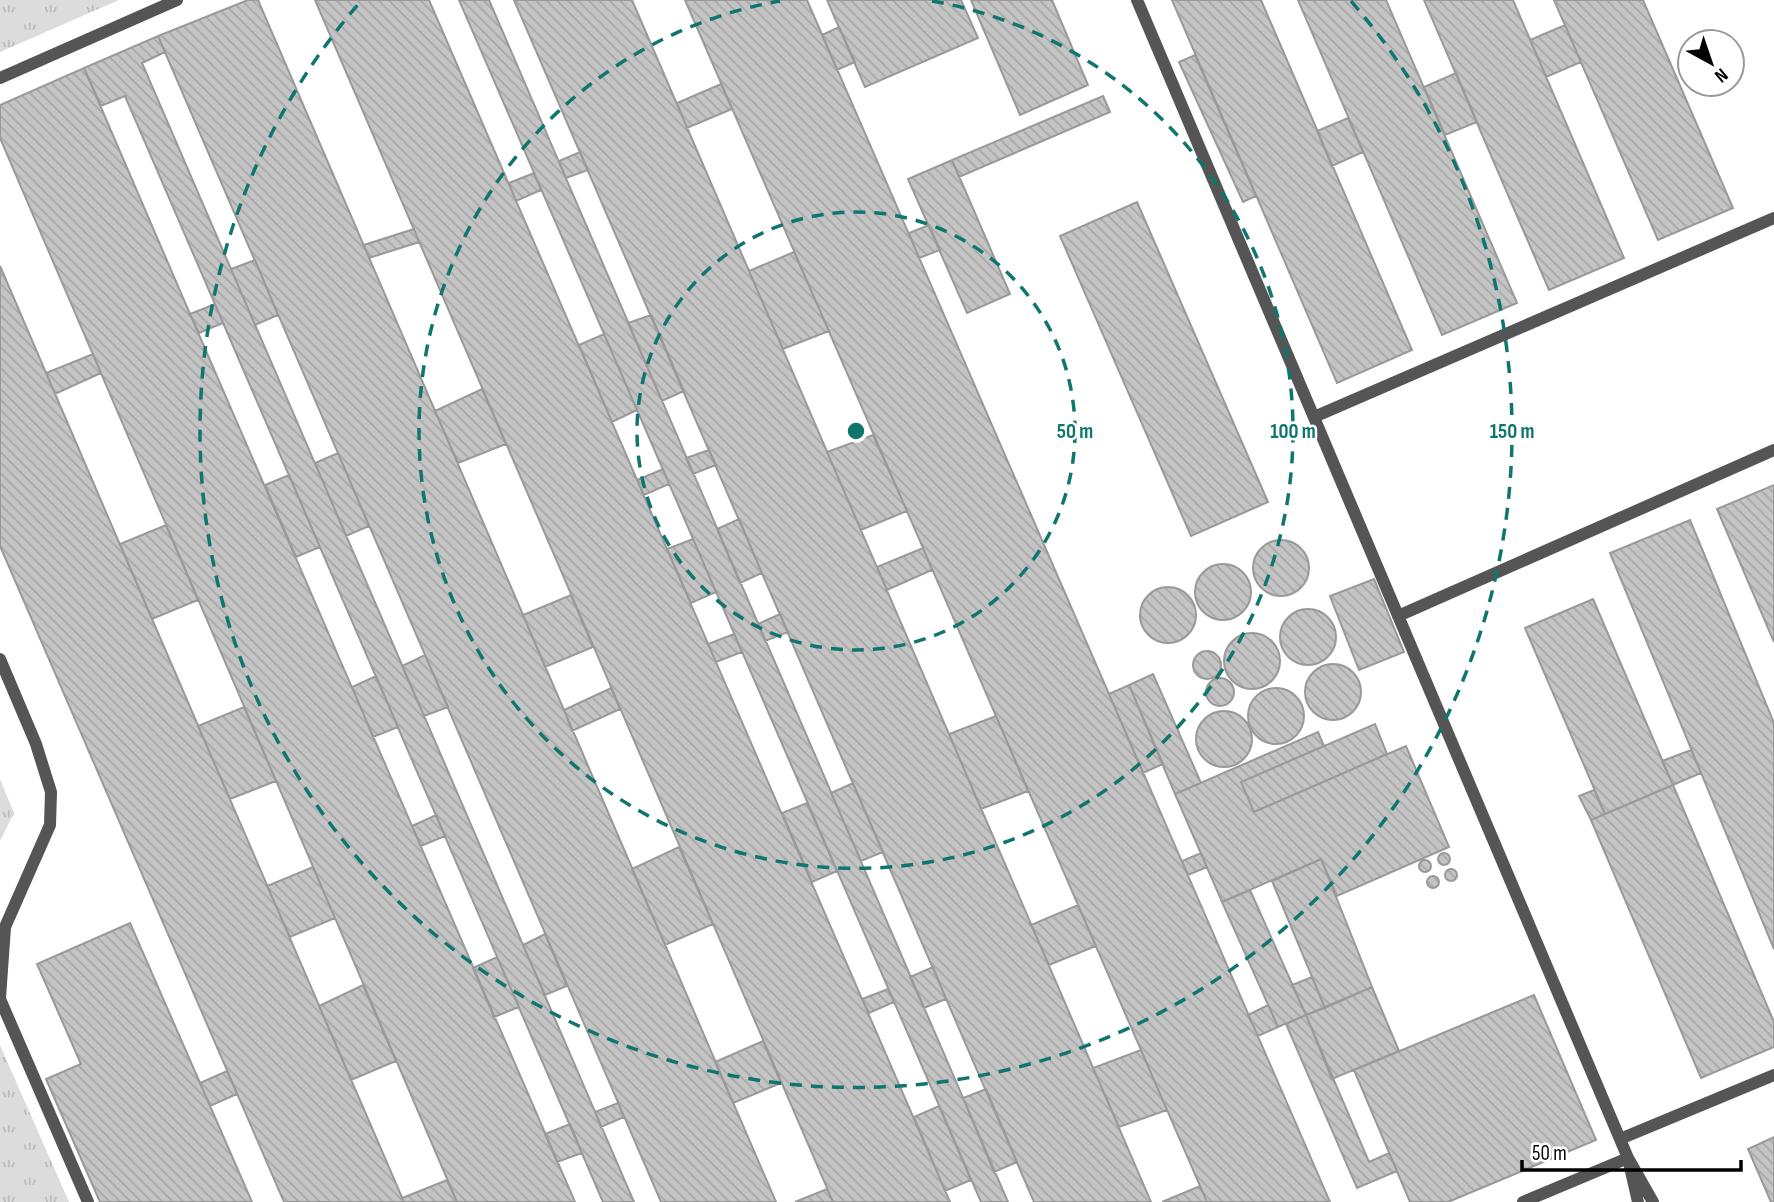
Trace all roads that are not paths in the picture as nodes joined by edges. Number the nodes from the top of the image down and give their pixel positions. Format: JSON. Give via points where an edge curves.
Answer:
{"nodes":[{"id":1,"x":177,"y":0,"type":"edge"},
{"id":2,"x":1137,"y":0,"type":"edge"},
{"id":3,"x":0,"y":78,"type":"edge"},
{"id":4,"x":1774,"y":218,"type":"edge"},
{"id":5,"x":1314,"y":417,"type":"junction"},
{"id":6,"x":1774,"y":450,"type":"edge"},
{"id":7,"x":1398,"y":616,"type":"junction"},
{"id":8,"x":0,"y":659,"type":"edge"},
{"id":9,"x":0,"y":998,"type":"edge"},
{"id":10,"x":1774,"y":1075,"type":"edge"},
{"id":11,"x":1620,"y":1139,"type":"junction"},
{"id":12,"x":1628,"y":1158,"type":"junction"},
{"id":13,"x":88,"y":1202,"type":"edge"},
{"id":14,"x":1524,"y":1202,"type":"edge"},
{"id":15,"x":1638,"y":1202,"type":"edge"},
{"id":16,"x":1653,"y":1202,"type":"edge"}],
"edges":[{"from":1,"to":3,"type":"lane"},
{"from":2,"to":5,"type":"lane"},
{"from":4,"to":5,"type":"lane"},
{"from":5,"to":7,"type":"lane"},
{"from":6,"to":7,"type":"lane"},
{"from":7,"to":11,"type":"lane"},
{"from":8,"to":9,"type":"lane","via":[[51,792],[50,825],[5,928]]},
{"from":9,"to":13,"type":"lane"},
{"from":10,"to":11,"type":"lane"},
{"from":11,"to":12,"type":"lane"},
{"from":12,"to":14,"type":"lane"},
{"from":12,"to":15,"type":"lane"},
{"from":12,"to":16,"type":"lane"}]}
